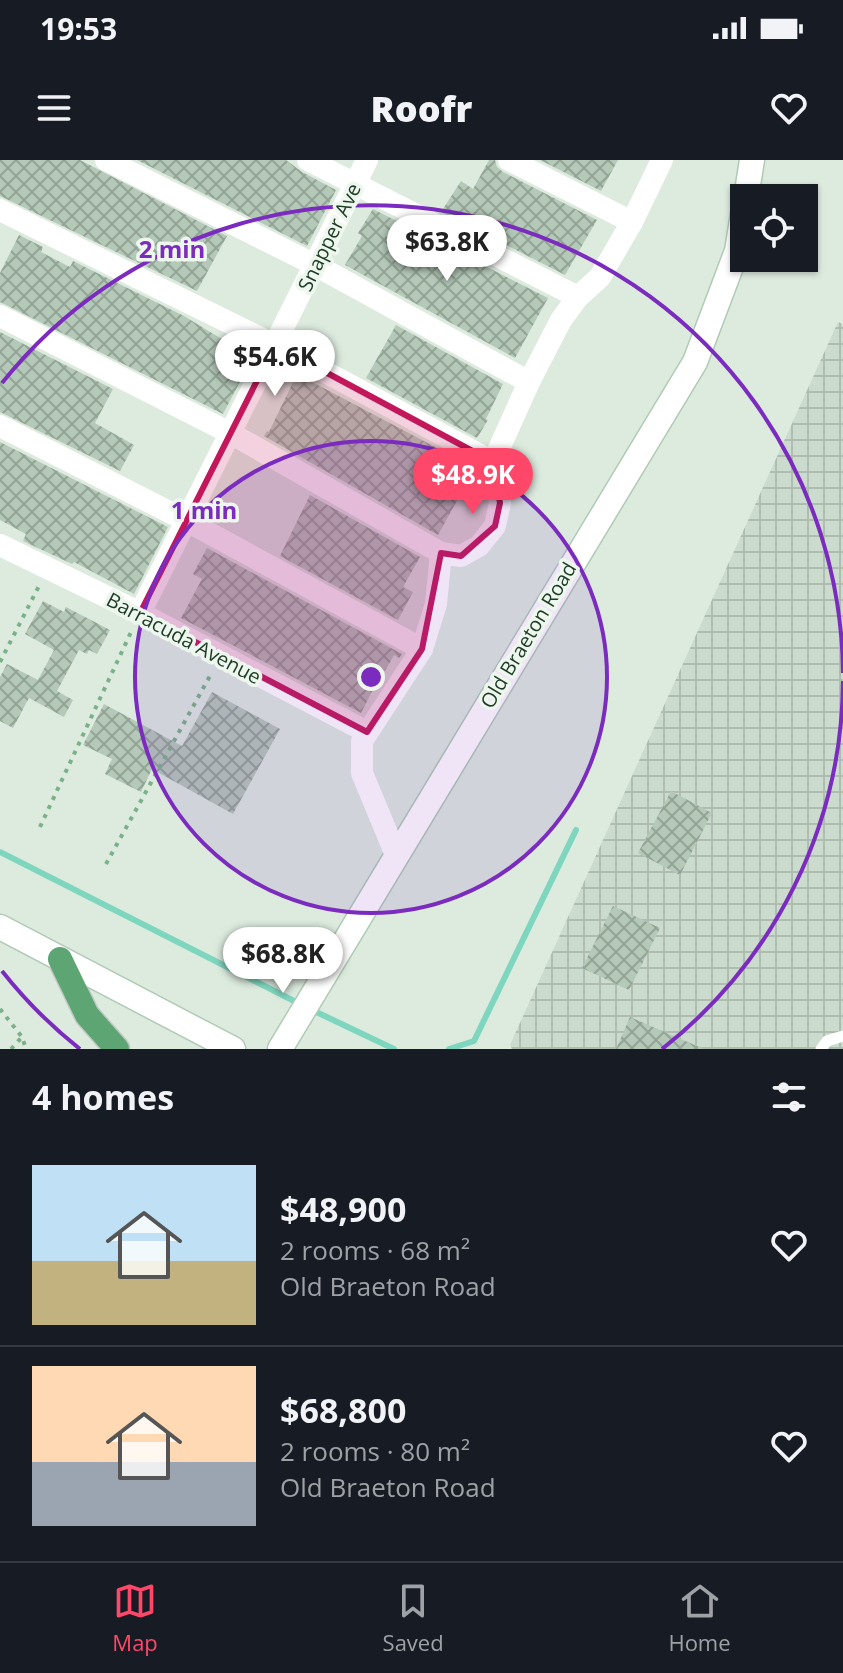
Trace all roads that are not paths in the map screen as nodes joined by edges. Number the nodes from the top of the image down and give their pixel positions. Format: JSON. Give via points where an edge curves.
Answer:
{"nodes":[{"id":1,"x":106,"y":160,"type":"edge"},
{"id":2,"x":308,"y":160,"type":"edge"},
{"id":3,"x":367,"y":160,"type":"edge"},
{"id":4,"x":509,"y":160,"type":"edge"},
{"id":5,"x":662,"y":160,"type":"edge"},
{"id":6,"x":752,"y":160,"type":"edge"},
{"id":7,"x":748,"y":184,"type":"edge"},
{"id":8,"x":354,"y":186,"type":"junction"},
{"id":9,"x":0,"y":210,"type":"edge"},
{"id":10,"x":632,"y":222,"type":"junction"},
{"id":11,"x":315,"y":265,"type":"junction"},
{"id":12,"x":730,"y":270,"type":"edge"},
{"id":13,"x":578,"y":297,"type":"junction"},
{"id":14,"x":0,"y":316,"type":"edge"},
{"id":15,"x":275,"y":345,"type":"junction"},
{"id":16,"x":529,"y":382,"type":"junction"},
{"id":17,"x":0,"y":426,"type":"edge"},
{"id":18,"x":232,"y":434,"type":"junction"},
{"id":19,"x":493,"y":462,"type":"junction"},
{"id":20,"x":187,"y":521,"type":"junction"},
{"id":21,"x":0,"y":545,"type":"edge"},
{"id":22,"x":441,"y":553,"type":"junction"},
{"id":23,"x":140,"y":613,"type":"junction"},
{"id":24,"x":422,"y":649,"type":"junction"},
{"id":25,"x":367,"y":732,"type":"junction"},
{"id":26,"x":396,"y":855,"type":"junction"},
{"id":27,"x":0,"y":927,"type":"edge"},
{"id":28,"x":60,"y":959,"type":"junction"},
{"id":29,"x":843,"y":1036,"type":"edge"},
{"id":30,"x":283,"y":1045,"type":"edge"},
{"id":31,"x":117,"y":1049,"type":"edge"},
{"id":32,"x":233,"y":1049,"type":"edge"},
{"id":33,"x":821,"y":1049,"type":"edge"}],
"edges":[{"from":1,"to":11,"type":"street"},
{"from":2,"to":8,"type":"street"},
{"from":3,"to":8,"type":"street","name":"Snapper Ave"},
{"from":4,"to":10,"type":"street"},
{"from":5,"to":10,"type":"street"},
{"from":6,"to":7,"type":"street"},
{"from":8,"to":11,"type":"street","name":"Snapper Ave"},
{"from":8,"to":13,"type":"street"},
{"from":9,"to":15,"type":"street"},
{"from":10,"to":13,"type":"street","via":[[600,277]]},
{"from":11,"to":15,"type":"street","name":"Snapper Ave"},
{"from":11,"to":16,"type":"street"},
{"from":12,"to":26,"type":"street","name":"Old Braeton Road","via":[[695,362]]},
{"from":13,"to":16,"type":"street"},
{"from":14,"to":18,"type":"street"},
{"from":15,"to":18,"type":"street","name":"Snapper Ave"},
{"from":15,"to":19,"type":"street"},
{"from":16,"to":19,"type":"street"},
{"from":17,"to":20,"type":"street"},
{"from":18,"to":20,"type":"street","name":"Snapper Ave"},
{"from":18,"to":22,"type":"street"},
{"from":19,"to":22,"type":"street","via":[[500,503],[495,526],[479,546],[461,556]]},
{"from":20,"to":23,"type":"street","name":"Snapper Ave"},
{"from":20,"to":24,"type":"street"},
{"from":21,"to":23,"type":"street","name":"Barracuda Avenue"},
{"from":22,"to":24,"type":"street","via":[[436,604]]},
{"from":23,"to":25,"type":"street","name":"Barracuda Avenue"},
{"from":24,"to":25,"type":"street"},
{"from":25,"to":26,"type":"street","via":[[362,773]]},
{"from":26,"to":30,"type":"street","name":"Old Braeton Road"},
{"from":27,"to":28,"type":"street"},
{"from":28,"to":31,"type":"main road","via":[[87,1015]]},
{"from":28,"to":32,"type":"street"},
{"from":29,"to":33,"type":"lane"}]}
